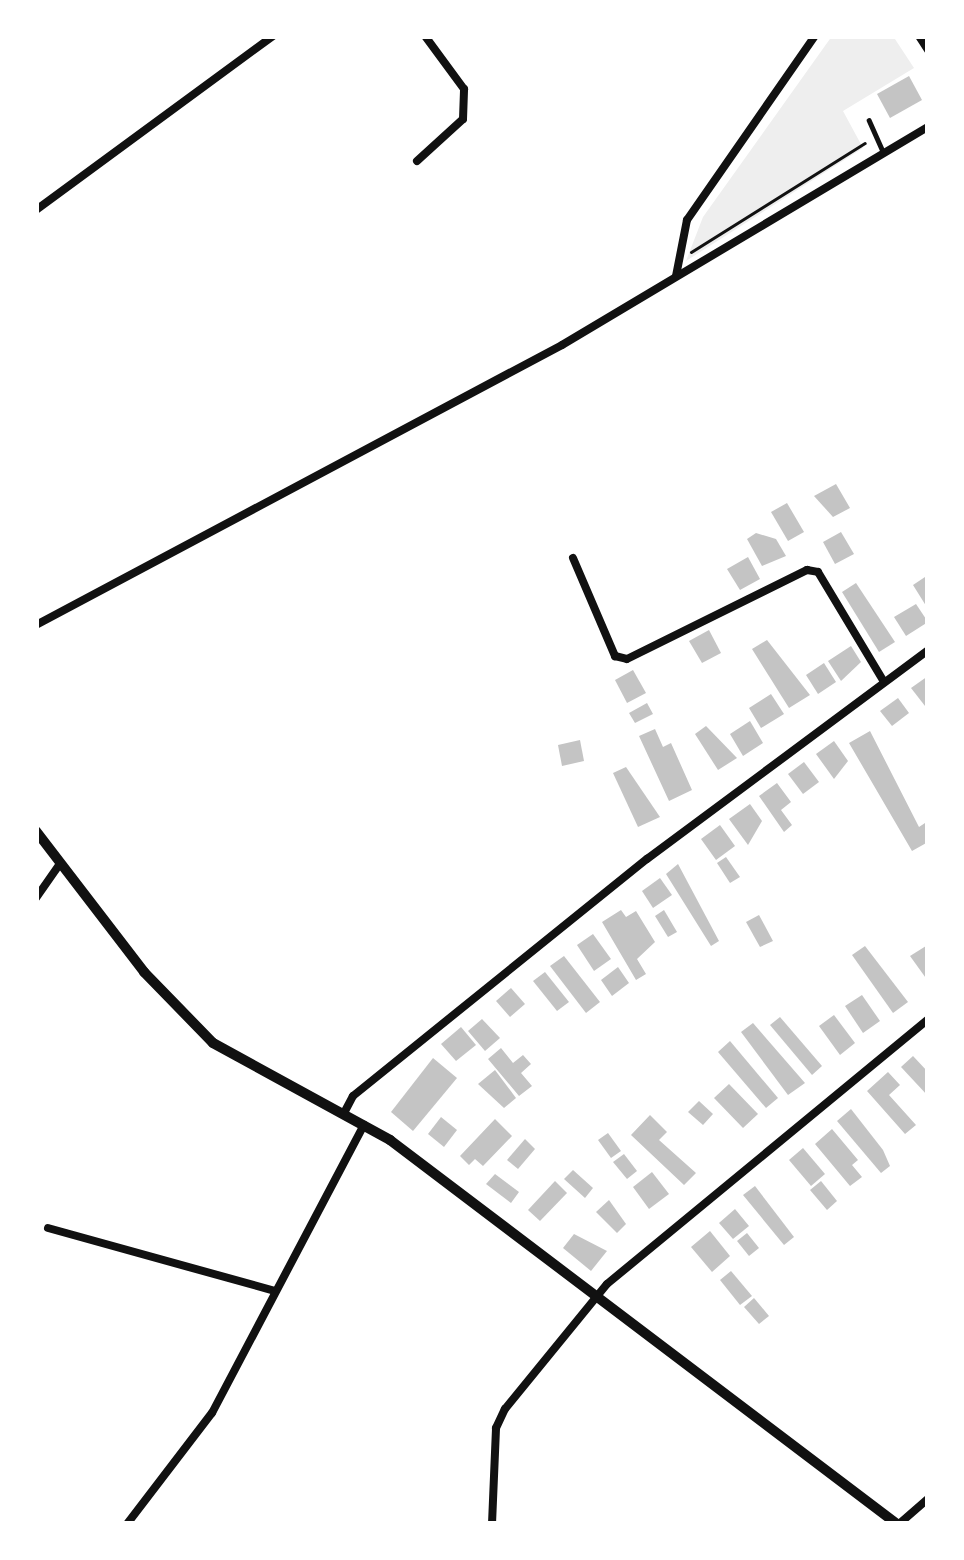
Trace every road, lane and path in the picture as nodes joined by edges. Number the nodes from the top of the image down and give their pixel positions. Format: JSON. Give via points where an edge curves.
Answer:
{"nodes":[{"id":1,"x":273,"y":36,"type":"edge"},
{"id":2,"x":425,"y":36,"type":"edge"},
{"id":3,"x":815,"y":36,"type":"edge"},
{"id":4,"x":920,"y":36,"type":"edge"},
{"id":5,"x":928,"y":50,"type":"edge"},
{"id":6,"x":869,"y":120,"type":"dead end"},
{"id":7,"x":928,"y":127,"type":"edge"},
{"id":8,"x":868,"y":142,"type":"dead end"},
{"id":9,"x":883,"y":152,"type":"junction"},
{"id":10,"x":417,"y":161,"type":"dead end"},
{"id":11,"x":36,"y":211,"type":"edge"},
{"id":12,"x":675,"y":262,"type":"junction"},
{"id":13,"x":676,"y":276,"type":"junction"},
{"id":14,"x":573,"y":558,"type":"dead end"},
{"id":15,"x":36,"y":625,"type":"edge"},
{"id":16,"x":928,"y":650,"type":"edge"},
{"id":17,"x":884,"y":682,"type":"junction"},
{"id":18,"x":36,"y":831,"type":"edge"},
{"id":19,"x":59,"y":866,"type":"junction"},
{"id":20,"x":36,"y":898,"type":"edge"},
{"id":21,"x":928,"y":1019,"type":"edge"},
{"id":22,"x":344,"y":1113,"type":"junction"},
{"id":23,"x":364,"y":1125,"type":"junction"},
{"id":24,"x":48,"y":1228,"type":"dead end"},
{"id":25,"x":275,"y":1292,"type":"junction"},
{"id":26,"x":597,"y":1296,"type":"junction"},
{"id":27,"x":928,"y":1499,"type":"edge"},
{"id":28,"x":127,"y":1524,"type":"edge"},
{"id":29,"x":492,"y":1524,"type":"edge"},
{"id":30,"x":898,"y":1524,"type":"edge"}],
"edges":[{"from":1,"to":11,"type":"street"},
{"from":2,"to":10,"type":"street","via":[[464,89],[463,119]]},
{"from":3,"to":12,"type":"street","via":[[687,220]]},
{"from":4,"to":5,"type":"street"},
{"from":6,"to":9,"type":"lane"},
{"from":7,"to":9,"type":"street"},
{"from":8,"to":12,"type":"path"},
{"from":9,"to":13,"type":"street"},
{"from":12,"to":13,"type":"street"},
{"from":13,"to":15,"type":"street","via":[[435,415]]},
{"from":14,"to":17,"type":"street","via":[[615,656],[627,659],[807,570],[818,572]]},
{"from":16,"to":17,"type":"street"},
{"from":17,"to":22,"type":"street","via":[[511,968],[353,1096]]},
{"from":18,"to":19,"type":"main road"},
{"from":19,"to":20,"type":"street"},
{"from":19,"to":22,"type":"main road","via":[[213,1042]]},
{"from":21,"to":26,"type":"street","via":[[654,1239]]},
{"from":22,"to":23,"type":"main road"},
{"from":23,"to":25,"type":"street"},
{"from":23,"to":26,"type":"main road"},
{"from":24,"to":25,"type":"street"},
{"from":25,"to":28,"type":"street","via":[[199,1434]]},
{"from":26,"to":29,"type":"street","via":[[505,1408],[496,1428]]},
{"from":26,"to":30,"type":"main road"},
{"from":27,"to":30,"type":"street"}]}
